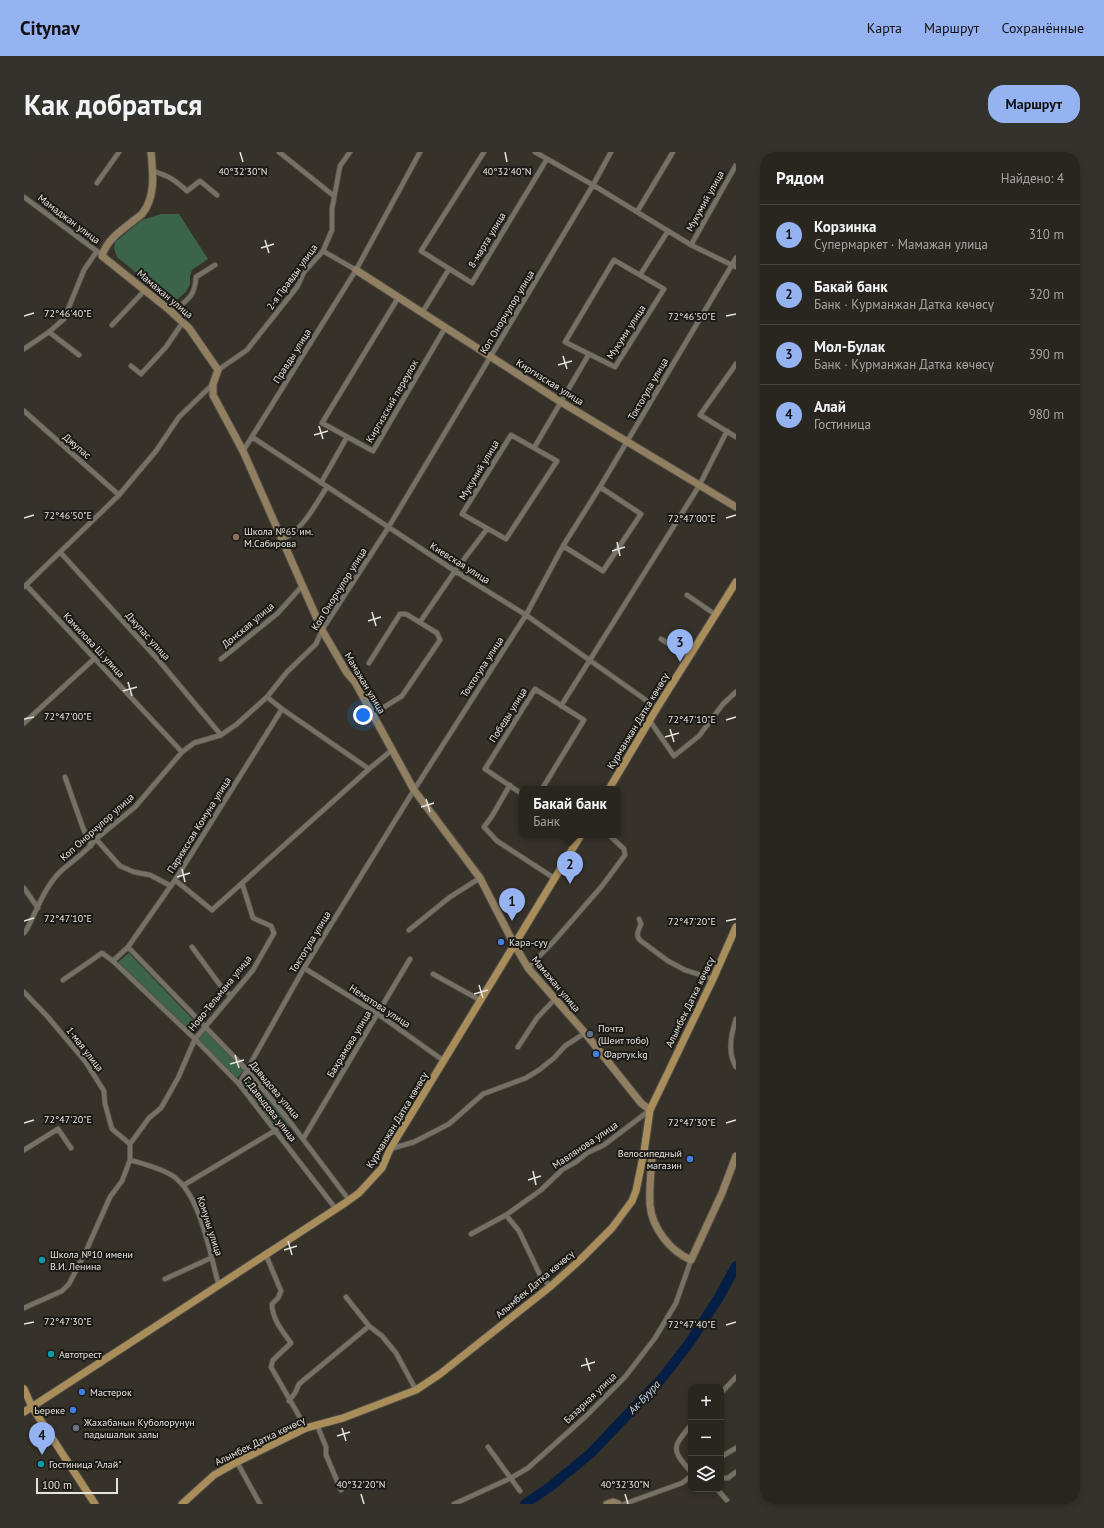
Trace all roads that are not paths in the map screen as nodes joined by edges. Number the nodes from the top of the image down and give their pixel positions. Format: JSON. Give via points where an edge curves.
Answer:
{"nodes":[{"id":1,"x":119,"y":152,"type":"edge"},
{"id":2,"x":151,"y":152,"type":"edge"},
{"id":3,"x":279,"y":152,"type":"edge"},
{"id":4,"x":348,"y":152,"type":"edge"},
{"id":5,"x":420,"y":152,"type":"edge"},
{"id":6,"x":484,"y":152,"type":"edge"},
{"id":7,"x":535,"y":152,"type":"edge"},
{"id":8,"x":611,"y":152,"type":"edge"},
{"id":9,"x":673,"y":152,"type":"edge"},
{"id":10,"x":547,"y":159,"type":"junction"},
{"id":11,"x":736,"y":165,"type":"edge"},
{"id":12,"x":153,"y":172,"type":"junction"},
{"id":13,"x":97,"y":183,"type":"dead end"},
{"id":14,"x":593,"y":185,"type":"junction"},
{"id":15,"x":217,"y":195,"type":"dead end"},
{"id":16,"x":334,"y":196,"type":"junction"},
{"id":17,"x":24,"y":197,"type":"edge"},
{"id":18,"x":637,"y":212,"type":"junction"},
{"id":19,"x":668,"y":231,"type":"junction"},
{"id":20,"x":691,"y":245,"type":"junction"},
{"id":21,"x":323,"y":250,"type":"junction"},
{"id":22,"x":99,"y":253,"type":"junction"},
{"id":23,"x":736,"y":258,"type":"edge"},
{"id":24,"x":215,"y":265,"type":"dead end"},
{"id":25,"x":734,"y":266,"type":"edge"},
{"id":26,"x":356,"y":270,"type":"junction"},
{"id":27,"x":449,"y":270,"type":"junction"},
{"id":28,"x":640,"y":276,"type":"junction"},
{"id":29,"x":145,"y":290,"type":"junction"},
{"id":30,"x":398,"y":298,"type":"junction"},
{"id":31,"x":172,"y":312,"type":"junction"},
{"id":32,"x":422,"y":313,"type":"junction"},
{"id":33,"x":183,"y":322,"type":"junction"},
{"id":34,"x":112,"y":325,"type":"dead end"},
{"id":35,"x":445,"y":328,"type":"junction"},
{"id":36,"x":49,"y":332,"type":"junction"},
{"id":37,"x":24,"y":349,"type":"edge"},
{"id":38,"x":589,"y":354,"type":"junction"},
{"id":39,"x":80,"y":355,"type":"dead end"},
{"id":40,"x":491,"y":357,"type":"junction"},
{"id":41,"x":736,"y":364,"type":"edge"},
{"id":42,"x":131,"y":366,"type":"dead end"},
{"id":43,"x":218,"y":370,"type":"junction"},
{"id":44,"x":213,"y":384,"type":"junction"},
{"id":45,"x":561,"y":402,"type":"junction"},
{"id":46,"x":24,"y":411,"type":"edge"},
{"id":47,"x":727,"y":431,"type":"junction"},
{"id":48,"x":252,"y":437,"type":"junction"},
{"id":49,"x":347,"y":437,"type":"junction"},
{"id":50,"x":736,"y":437,"type":"edge"},
{"id":51,"x":628,"y":441,"type":"junction"},
{"id":52,"x":534,"y":448,"type":"junction"},
{"id":53,"x":243,"y":452,"type":"junction"},
{"id":54,"x":321,"y":483,"type":"junction"},
{"id":55,"x":699,"y":486,"type":"junction"},
{"id":56,"x":327,"y":487,"type":"junction"},
{"id":57,"x":600,"y":487,"type":"junction"},
{"id":58,"x":119,"y":495,"type":"junction"},
{"id":59,"x":736,"y":508,"type":"edge"},
{"id":60,"x":388,"y":528,"type":"junction"},
{"id":61,"x":487,"y":528,"type":"junction"},
{"id":62,"x":282,"y":540,"type":"junction"},
{"id":63,"x":563,"y":546,"type":"junction"},
{"id":64,"x":60,"y":552,"type":"junction"},
{"id":65,"x":455,"y":571,"type":"junction"},
{"id":66,"x":736,"y":582,"type":"edge"},
{"id":67,"x":25,"y":586,"type":"edge"},
{"id":68,"x":302,"y":586,"type":"junction"},
{"id":69,"x":687,"y":595,"type":"dead end"},
{"id":70,"x":526,"y":615,"type":"junction"},
{"id":71,"x":716,"y":615,"type":"junction"},
{"id":72,"x":420,"y":622,"type":"junction"},
{"id":73,"x":322,"y":630,"type":"junction"},
{"id":74,"x":662,"y":639,"type":"dead end"},
{"id":75,"x":689,"y":656,"type":"junction"},
{"id":76,"x":95,"y":658,"type":"junction"},
{"id":77,"x":221,"y":659,"type":"dead end"},
{"id":78,"x":589,"y":661,"type":"junction"},
{"id":79,"x":369,"y":662,"type":"dead end"},
{"id":80,"x":736,"y":692,"type":"edge"},
{"id":81,"x":267,"y":697,"type":"junction"},
{"id":82,"x":561,"y":706,"type":"junction"},
{"id":83,"x":657,"y":708,"type":"junction"},
{"id":84,"x":282,"y":709,"type":"junction"},
{"id":85,"x":373,"y":714,"type":"junction"},
{"id":86,"x":650,"y":720,"type":"junction"},
{"id":87,"x":24,"y":723,"type":"edge"},
{"id":88,"x":221,"y":735,"type":"junction"},
{"id":89,"x":392,"y":750,"type":"junction"},
{"id":90,"x":182,"y":752,"type":"junction"},
{"id":91,"x":369,"y":769,"type":"junction"},
{"id":92,"x":65,"y":777,"type":"dead end"},
{"id":93,"x":510,"y":786,"type":"junction"},
{"id":94,"x":544,"y":786,"type":"edge"},
{"id":95,"x":611,"y":786,"type":"edge"},
{"id":96,"x":414,"y":790,"type":"junction"},
{"id":97,"x":519,"y":792,"type":"edge"},
{"id":98,"x":579,"y":838,"type":"edge"},
{"id":99,"x":612,"y":838,"type":"edge"},
{"id":100,"x":96,"y":840,"type":"junction"},
{"id":101,"x":91,"y":846,"type":"junction"},
{"id":102,"x":480,"y":878,"type":"junction"},
{"id":103,"x":554,"y":878,"type":"junction"},
{"id":104,"x":175,"y":880,"type":"junction"},
{"id":105,"x":242,"y":883,"type":"junction"},
{"id":106,"x":171,"y":886,"type":"junction"},
{"id":107,"x":24,"y":888,"type":"edge"},
{"id":108,"x":38,"y":908,"type":"junction"},
{"id":109,"x":639,"y":919,"type":"dead end"},
{"id":110,"x":736,"y":927,"type":"edge"},
{"id":111,"x":409,"y":930,"type":"dead end"},
{"id":112,"x":24,"y":933,"type":"edge"},
{"id":113,"x":514,"y":944,"type":"junction"},
{"id":114,"x":128,"y":947,"type":"junction"},
{"id":115,"x":192,"y":947,"type":"dead end"},
{"id":116,"x":410,"y":959,"type":"dead end"},
{"id":117,"x":113,"y":961,"type":"junction"},
{"id":118,"x":304,"y":968,"type":"junction"},
{"id":119,"x":528,"y":968,"type":"junction"},
{"id":120,"x":433,"y":974,"type":"dead end"},
{"id":121,"x":713,"y":979,"type":"junction"},
{"id":122,"x":63,"y":980,"type":"dead end"},
{"id":123,"x":24,"y":992,"type":"edge"},
{"id":124,"x":231,"y":996,"type":"junction"},
{"id":125,"x":480,"y":1000,"type":"junction"},
{"id":126,"x":555,"y":1000,"type":"junction"},
{"id":127,"x":378,"y":1014,"type":"junction"},
{"id":128,"x":736,"y":1019,"type":"edge"},
{"id":129,"x":205,"y":1027,"type":"junction"},
{"id":130,"x":585,"y":1033,"type":"junction"},
{"id":131,"x":195,"y":1039,"type":"junction"},
{"id":132,"x":518,"y":1047,"type":"dead end"},
{"id":133,"x":444,"y":1061,"type":"junction"},
{"id":134,"x":736,"y":1067,"type":"edge"},
{"id":135,"x":247,"y":1070,"type":"junction"},
{"id":136,"x":239,"y":1084,"type":"junction"},
{"id":137,"x":650,"y":1110,"type":"junction"},
{"id":138,"x":276,"y":1130,"type":"junction"},
{"id":139,"x":303,"y":1140,"type":"junction"},
{"id":140,"x":130,"y":1144,"type":"junction"},
{"id":141,"x":72,"y":1148,"type":"dead end"},
{"id":142,"x":390,"y":1149,"type":"junction"},
{"id":143,"x":24,"y":1150,"type":"edge"},
{"id":144,"x":644,"y":1152,"type":"junction"},
{"id":145,"x":736,"y":1156,"type":"edge"},
{"id":146,"x":130,"y":1160,"type":"junction"},
{"id":147,"x":184,"y":1185,"type":"junction"},
{"id":148,"x":349,"y":1200,"type":"junction"},
{"id":149,"x":336,"y":1210,"type":"junction"},
{"id":150,"x":506,"y":1215,"type":"junction"},
{"id":151,"x":471,"y":1234,"type":"dead end"},
{"id":152,"x":266,"y":1255,"type":"junction"},
{"id":153,"x":211,"y":1258,"type":"junction"},
{"id":154,"x":690,"y":1260,"type":"junction"},
{"id":155,"x":166,"y":1280,"type":"dead end"},
{"id":156,"x":219,"y":1286,"type":"junction"},
{"id":157,"x":551,"y":1286,"type":"junction"},
{"id":158,"x":346,"y":1297,"type":"dead end"},
{"id":159,"x":24,"y":1308,"type":"edge"},
{"id":160,"x":369,"y":1326,"type":"junction"},
{"id":161,"x":736,"y":1377,"type":"edge"},
{"id":162,"x":24,"y":1388,"type":"edge"},
{"id":163,"x":416,"y":1390,"type":"junction"},
{"id":164,"x":724,"y":1390,"type":"edge"},
{"id":165,"x":289,"y":1401,"type":"junction"},
{"id":166,"x":32,"y":1407,"type":"junction"},
{"id":167,"x":24,"y":1412,"type":"edge"},
{"id":168,"x":316,"y":1425,"type":"junction"},
{"id":169,"x":306,"y":1428,"type":"junction"},
{"id":170,"x":688,"y":1429,"type":"edge"},
{"id":171,"x":488,"y":1447,"type":"dead end"},
{"id":172,"x":736,"y":1448,"type":"edge"},
{"id":173,"x":723,"y":1456,"type":"edge"},
{"id":174,"x":237,"y":1462,"type":"junction"},
{"id":175,"x":688,"y":1469,"type":"edge"},
{"id":176,"x":736,"y":1472,"type":"edge"},
{"id":177,"x":511,"y":1478,"type":"junction"},
{"id":178,"x":688,"y":1478,"type":"edge"},
{"id":179,"x":724,"y":1478,"type":"edge"},
{"id":180,"x":341,"y":1490,"type":"dead end"},
{"id":181,"x":520,"y":1491,"type":"dead end"},
{"id":182,"x":720,"y":1492,"type":"edge"},
{"id":183,"x":95,"y":1504,"type":"edge"},
{"id":184,"x":182,"y":1504,"type":"edge"},
{"id":185,"x":260,"y":1504,"type":"edge"},
{"id":186,"x":454,"y":1504,"type":"edge"},
{"id":187,"x":607,"y":1504,"type":"edge"},
{"id":188,"x":618,"y":1504,"type":"edge"},
{"id":189,"x":624,"y":1504,"type":"edge"},
{"id":190,"x":730,"y":1504,"type":"edge"}],
"edges":[{"from":1,"to":13,"type":"street"},
{"from":2,"to":12,"type":"street"},
{"from":3,"to":16,"type":"street"},
{"from":4,"to":16,"type":"street","name":"2-я Правды улица","via":[[340,166]]},
{"from":5,"to":26,"type":"street","name":"Правды улица"},
{"from":6,"to":27,"type":"street","name":"8-марта улица","via":[[421,251]]},
{"from":7,"to":10,"type":"street"},
{"from":8,"to":14,"type":"street","name":"Коп Онорчулор улица"},
{"from":9,"to":18,"type":"street"},
{"from":10,"to":14,"type":"street"},
{"from":10,"to":27,"type":"street","name":"8-марта улица","via":[[472,283]]},
{"from":11,"to":20,"type":"street","name":"Мукумий улица"},
{"from":12,"to":15,"type":"street","via":[[175,180],[187,191],[200,181]]},
{"from":12,"to":22,"type":"street","via":[[153,188],[142,214],[112,238]]},
{"from":14,"to":18,"type":"street"},
{"from":14,"to":40,"type":"street","name":"Коп Онорчулор улица"},
{"from":16,"to":21,"type":"street","name":"2-я Правды улица","via":[[332,230]]},
{"from":17,"to":22,"type":"street","name":"Мамаджан улица"},
{"from":18,"to":19,"type":"street"},
{"from":19,"to":20,"type":"street"},
{"from":19,"to":28,"type":"street"},
{"from":20,"to":25,"type":"street"},
{"from":21,"to":26,"type":"street"},
{"from":21,"to":43,"type":"street","name":"2-я Правды улица","via":[[247,350]]},
{"from":22,"to":29,"type":"street","name":"Мамажан улица"},
{"from":22,"to":36,"type":"street","via":[[84,270],[64,319]]},
{"from":23,"to":25,"type":"street","name":"Токтогула улица"},
{"from":24,"to":31,"type":"street","via":[[196,277],[195,289],[189,298]]},
{"from":25,"to":51,"type":"street","name":"Токтогула улица"},
{"from":26,"to":30,"type":"street","name":"Киргизская улица"},
{"from":26,"to":48,"type":"street","name":"Правды улица"},
{"from":27,"to":32,"type":"street"},
{"from":28,"to":38,"type":"street","name":"Мукуми улица","via":[[664,290],[615,367]]},
{"from":28,"to":38,"type":"street","name":"Мукуми улица","via":[[614,260],[566,342]]},
{"from":29,"to":31,"type":"street","name":"Мамажан улица"},
{"from":29,"to":34,"type":"street"},
{"from":30,"to":32,"type":"street","name":"Киргизская улица"},
{"from":30,"to":49,"type":"street","name":"Киргизский переулок","via":[[322,423]]},
{"from":31,"to":33,"type":"street","name":"Мамажан улица"},
{"from":32,"to":35,"type":"street","name":"Киргизская улица"},
{"from":33,"to":42,"type":"street","via":[[166,347],[141,374]]},
{"from":33,"to":43,"type":"street","name":"Мамажан улица"},
{"from":35,"to":40,"type":"street","name":"Киргизская улица"},
{"from":35,"to":49,"type":"street","name":"Киргизский переулок","via":[[373,451]]},
{"from":36,"to":37,"type":"street"},
{"from":36,"to":39,"type":"street"},
{"from":38,"to":45,"type":"street"},
{"from":40,"to":45,"type":"street","name":"Киргизская улица"},
{"from":40,"to":60,"type":"street","name":"Коп Онорчулор улица"},
{"from":41,"to":47,"type":"street","via":[[700,415]]},
{"from":43,"to":44,"type":"street"},
{"from":44,"to":53,"type":"street","name":"Мамажан улица","via":[[213,396]]},
{"from":44,"to":58,"type":"street","via":[[179,417],[156,451]]},
{"from":45,"to":51,"type":"street","name":"Киргизская улица"},
{"from":45,"to":52,"type":"street"},
{"from":46,"to":58,"type":"street","name":"Джупас"},
{"from":47,"to":50,"type":"street"},
{"from":47,"to":55,"type":"street"},
{"from":48,"to":53,"type":"street","name":"Правды улица"},
{"from":48,"to":54,"type":"street","name":"Киевская улица"},
{"from":49,"to":54,"type":"street"},
{"from":51,"to":55,"type":"street","name":"Киргизская улица"},
{"from":51,"to":57,"type":"street","name":"Токтогула улица"},
{"from":52,"to":61,"type":"street","name":"Мукумий улица","via":[[557,461],[506,539]]},
{"from":52,"to":61,"type":"street","name":"Мукумий улица","via":[[510,435],[462,514]]},
{"from":53,"to":62,"type":"street","name":"Мамажан улица"},
{"from":54,"to":56,"type":"street","name":"Киевская улица"},
{"from":55,"to":59,"type":"street","name":"Киргизская улица"},
{"from":55,"to":78,"type":"street"},
{"from":56,"to":60,"type":"street","name":"Киевская улица"},
{"from":56,"to":62,"type":"street","via":[[302,524],[294,533]]},
{"from":57,"to":63,"type":"street","name":"Токтогула улица"},
{"from":57,"to":63,"type":"street","via":[[641,514],[603,571]]},
{"from":58,"to":64,"type":"street"},
{"from":60,"to":65,"type":"street","name":"Киевская улица"},
{"from":60,"to":73,"type":"street","name":"Коп Онорчулор улица"},
{"from":61,"to":65,"type":"street"},
{"from":62,"to":68,"type":"street","name":"Мамажан улица"},
{"from":63,"to":70,"type":"street","name":"Токтогула улица"},
{"from":64,"to":67,"type":"street"},
{"from":64,"to":88,"type":"street","name":"Джупас улица","via":[[160,662]]},
{"from":65,"to":70,"type":"street","name":"Киевская улица"},
{"from":65,"to":72,"type":"street"},
{"from":66,"to":71,"type":"main road","name":"Курманжан Датка көчөсү"},
{"from":67,"to":76,"type":"street","name":"Камилова Ш. улица"},
{"from":68,"to":73,"type":"street","name":"Мамажан улица"},
{"from":68,"to":77,"type":"street","name":"Донская улица","via":[[278,613]]},
{"from":69,"to":71,"type":"street"},
{"from":70,"to":78,"type":"street","name":"Киевская улица"},
{"from":70,"to":96,"type":"street","name":"Токтогула улица"},
{"from":71,"to":75,"type":"main road","name":"Курманжан Датка көчөсү"},
{"from":72,"to":79,"type":"street","via":[[406,614],[400,614]]},
{"from":72,"to":85,"type":"street","via":[[437,633],[440,640],[402,696]]},
{"from":73,"to":81,"type":"street","name":"Коп Онорчулор улица","via":[[316,644]]},
{"from":73,"to":85,"type":"street","name":"Мамажан улица"},
{"from":74,"to":75,"type":"street"},
{"from":75,"to":83,"type":"main road","name":"Курманжан Датка көчөсү"},
{"from":76,"to":87,"type":"street"},
{"from":76,"to":90,"type":"street","name":"Камилова Ш. улица"},
{"from":78,"to":82,"type":"street"},
{"from":78,"to":83,"type":"street","name":"Киевская улица"},
{"from":80,"to":86,"type":"street","via":[[723,704],[699,736],[674,756]]},
{"from":81,"to":84,"type":"street"},
{"from":81,"to":88,"type":"street","name":"Коп Онорчулор улица"},
{"from":82,"to":93,"type":"street","name":"Победы улица","via":[[535,689],[485,769]]},
{"from":82,"to":94,"type":"street","name":"Победы улица","via":[[584,720]]},
{"from":83,"to":86,"type":"main road","name":"Курманжан Датка көчөсү"},
{"from":84,"to":91,"type":"street"},
{"from":84,"to":104,"type":"street","name":"Парижская Комуна улица"},
{"from":85,"to":89,"type":"street","name":"Мамажан улица"},
{"from":86,"to":95,"type":"main road","name":"Курманжан Датка көчөсү"},
{"from":88,"to":90,"type":"street","name":"Коп Онорчулор улица","via":[[194,743]]},
{"from":89,"to":91,"type":"street"},
{"from":89,"to":96,"type":"street","name":"Мамажан улица"},
{"from":90,"to":100,"type":"street","name":"Коп Онорчулор улица","via":[[135,807]]},
{"from":91,"to":105,"type":"street"},
{"from":92,"to":101,"type":"street"},
{"from":93,"to":97,"type":"street","name":"Победы улица"},
{"from":93,"to":103,"type":"street","via":[[484,827],[498,841]]},
{"from":96,"to":102,"type":"street","name":"Мамажан улица"},
{"from":96,"to":118,"type":"street","name":"Токтогула улица"},
{"from":98,"to":103,"type":"main road","name":"Курманжан Датка көчөсү"},
{"from":99,"to":119,"type":"street","via":[[624,849],[625,855],[602,886]]},
{"from":100,"to":101,"type":"street","name":"Коп Онорчулор улица"},
{"from":100,"to":106,"type":"street","via":[[120,866],[150,875]]},
{"from":101,"to":108,"type":"street","name":"Коп Онорчулор улица","via":[[52,880]]},
{"from":102,"to":111,"type":"street","via":[[450,897]]},
{"from":102,"to":113,"type":"street","name":"Мамажан улица"},
{"from":103,"to":113,"type":"main road","name":"Курманжан Датка көчөсү"},
{"from":104,"to":105,"type":"street","via":[[212,910]]},
{"from":104,"to":106,"type":"street","name":"Парижская Комуна улица"},
{"from":105,"to":124,"type":"street","name":"Ново-Тельмана улица","via":[[253,918],[271,926],[274,933],[253,970]]},
{"from":106,"to":114,"type":"street","name":"Парижская Комуна улица"},
{"from":107,"to":108,"type":"street"},
{"from":108,"to":112,"type":"street","name":"Коп Онорчулор улица"},
{"from":109,"to":121,"type":"street","via":[[641,924],[637,935],[641,941],[679,967]]},
{"from":110,"to":121,"type":"main road","name":"Алымбек Датка көчөсү"},
{"from":113,"to":119,"type":"street","name":"Мамажан улица"},
{"from":113,"to":125,"type":"main road","name":"Курманжан Датка көчөсү"},
{"from":114,"to":117,"type":"street","name":"Парижская Комуна улица"},
{"from":114,"to":129,"type":"street","name":"Давыдова улица"},
{"from":115,"to":124,"type":"street"},
{"from":116,"to":127,"type":"street","name":"Бахрамова улица"},
{"from":117,"to":122,"type":"street","via":[[102,953]]},
{"from":117,"to":131,"type":"street","name":"Г. Давыдова улица"},
{"from":118,"to":127,"type":"street","name":"Нематова улица"},
{"from":118,"to":135,"type":"street","name":"Токтогула улица"},
{"from":119,"to":126,"type":"street","name":"Мамажан улица"},
{"from":120,"to":125,"type":"street"},
{"from":121,"to":137,"type":"main road","name":"Алымбек Датка көчөсү"},
{"from":123,"to":140,"type":"street","name":"1-мая улица","via":[[48,1016],[85,1061],[104,1091],[112,1130]]},
{"from":124,"to":129,"type":"street","name":"Ново-Тельмана улица"},
{"from":125,"to":133,"type":"main road","name":"Курманжан Датка көчөсү"},
{"from":126,"to":130,"type":"street","name":"Мамажан улица"},
{"from":126,"to":132,"type":"street","via":[[537,1018]]},
{"from":127,"to":133,"type":"street","name":"Нематова улица"},
{"from":127,"to":139,"type":"street","name":"Бахрамова улица"},
{"from":128,"to":134,"type":"street","via":[[730,1049]]},
{"from":129,"to":131,"type":"street","name":"Ново-Тельмана улица"},
{"from":129,"to":135,"type":"street","name":"Давыдова улица"},
{"from":130,"to":137,"type":"street","name":"Мамажан улица","via":[[641,1103]]},
{"from":130,"to":142,"type":"street","via":[[526,1078],[482,1094],[449,1124],[414,1142]]},
{"from":131,"to":136,"type":"street","name":"Г. Давыдова улица"},
{"from":131,"to":140,"type":"street","name":"Ново-Тельмана улица","via":[[161,1108],[149,1118]]},
{"from":133,"to":142,"type":"main road","name":"Курманжан Датка көчөсү"},
{"from":135,"to":136,"type":"street","name":"Токтогула улица"},
{"from":135,"to":139,"type":"street","name":"Давыдова улица"},
{"from":136,"to":138,"type":"street","name":"Г. Давыдова улица"},
{"from":137,"to":144,"type":"main road","name":"Алымбек Датка көчөсү"},
{"from":137,"to":150,"type":"street","name":"Мавлянова улица","via":[[604,1145],[587,1152],[563,1169],[541,1190]]},
{"from":138,"to":147,"type":"street"},
{"from":138,"to":149,"type":"street","name":"Г. Давыдова улица"},
{"from":139,"to":148,"type":"street","name":"Давыдова улица"},
{"from":140,"to":146,"type":"street"},
{"from":141,"to":143,"type":"street","via":[[58,1129]]},
{"from":142,"to":148,"type":"main road","name":"Курманжан Датка көчөсү","via":[[382,1168]]},
{"from":144,"to":154,"type":"street","via":[[652,1156],[650,1206],[654,1222],[667,1242]]},
{"from":144,"to":157,"type":"main road","name":"Алымбек Датка көчөсү","via":[[632,1201],[612,1228]]},
{"from":145,"to":154,"type":"street","via":[[722,1193]]},
{"from":146,"to":147,"type":"street","name":"Комуны улица","via":[[173,1176]]},
{"from":146,"to":159,"type":"street","via":[[122,1181],[110,1197],[69,1284],[62,1291]]},
{"from":147,"to":153,"type":"street","name":"Комуны улица","via":[[192,1198]]},
{"from":148,"to":149,"type":"main road","name":"Курманжан Датка көчөсү"},
{"from":149,"to":152,"type":"main road","name":"Курманжан Датка көчөсү"},
{"from":150,"to":151,"type":"street","name":"Мавлянова улица"},
{"from":150,"to":157,"type":"street","via":[[519,1231],[542,1279]]},
{"from":152,"to":156,"type":"main road","name":"Курманжан Датка көчөсү"},
{"from":152,"to":165,"type":"street","via":[[281,1291],[272,1304],[272,1312],[291,1343],[273,1360],[271,1367]]},
{"from":153,"to":155,"type":"street"},
{"from":153,"to":156,"type":"street","name":"Комуны улица"},
{"from":154,"to":177,"type":"street","name":"Базарная улица","via":[[676,1303],[655,1338],[625,1377],[551,1449]]},
{"from":156,"to":166,"type":"main road","name":"Курманжан Датка көчөсү"},
{"from":157,"to":163,"type":"main road","name":"Алымбек Датка көчөсү"},
{"from":158,"to":160,"type":"street"},
{"from":160,"to":163,"type":"street","via":[[382,1336],[396,1353]]},
{"from":160,"to":165,"type":"street","via":[[299,1384]]},
{"from":161,"to":164,"type":"street"},
{"from":162,"to":166,"type":"main road"},
{"from":163,"to":168,"type":"main road","name":"Алымбек Датка көчөсү","via":[[343,1418]]},
{"from":165,"to":169,"type":"street"},
{"from":166,"to":167,"type":"main road","name":"Курманжан Датка көчөсү"},
{"from":166,"to":183,"type":"main road"},
{"from":168,"to":169,"type":"main road","name":"Алымбек Датка көчөсү"},
{"from":168,"to":180,"type":"street"},
{"from":169,"to":174,"type":"main road","name":"Алымбек Датка көчөсү"},
{"from":170,"to":175,"type":"street","via":[[678,1441],[675,1450]]},
{"from":171,"to":177,"type":"street"},
{"from":172,"to":173,"type":"street"},
{"from":174,"to":184,"type":"main road","name":"Алымбек Датка көчөсү","via":[[214,1475]]},
{"from":174,"to":185,"type":"street"},
{"from":176,"to":179,"type":"street"},
{"from":177,"to":181,"type":"street"},
{"from":177,"to":186,"type":"street","name":"Базарная улица"},
{"from":178,"to":189,"type":"street","via":[[682,1483]]},
{"from":182,"to":190,"type":"street"},
{"from":187,"to":188,"type":"street"}]}
